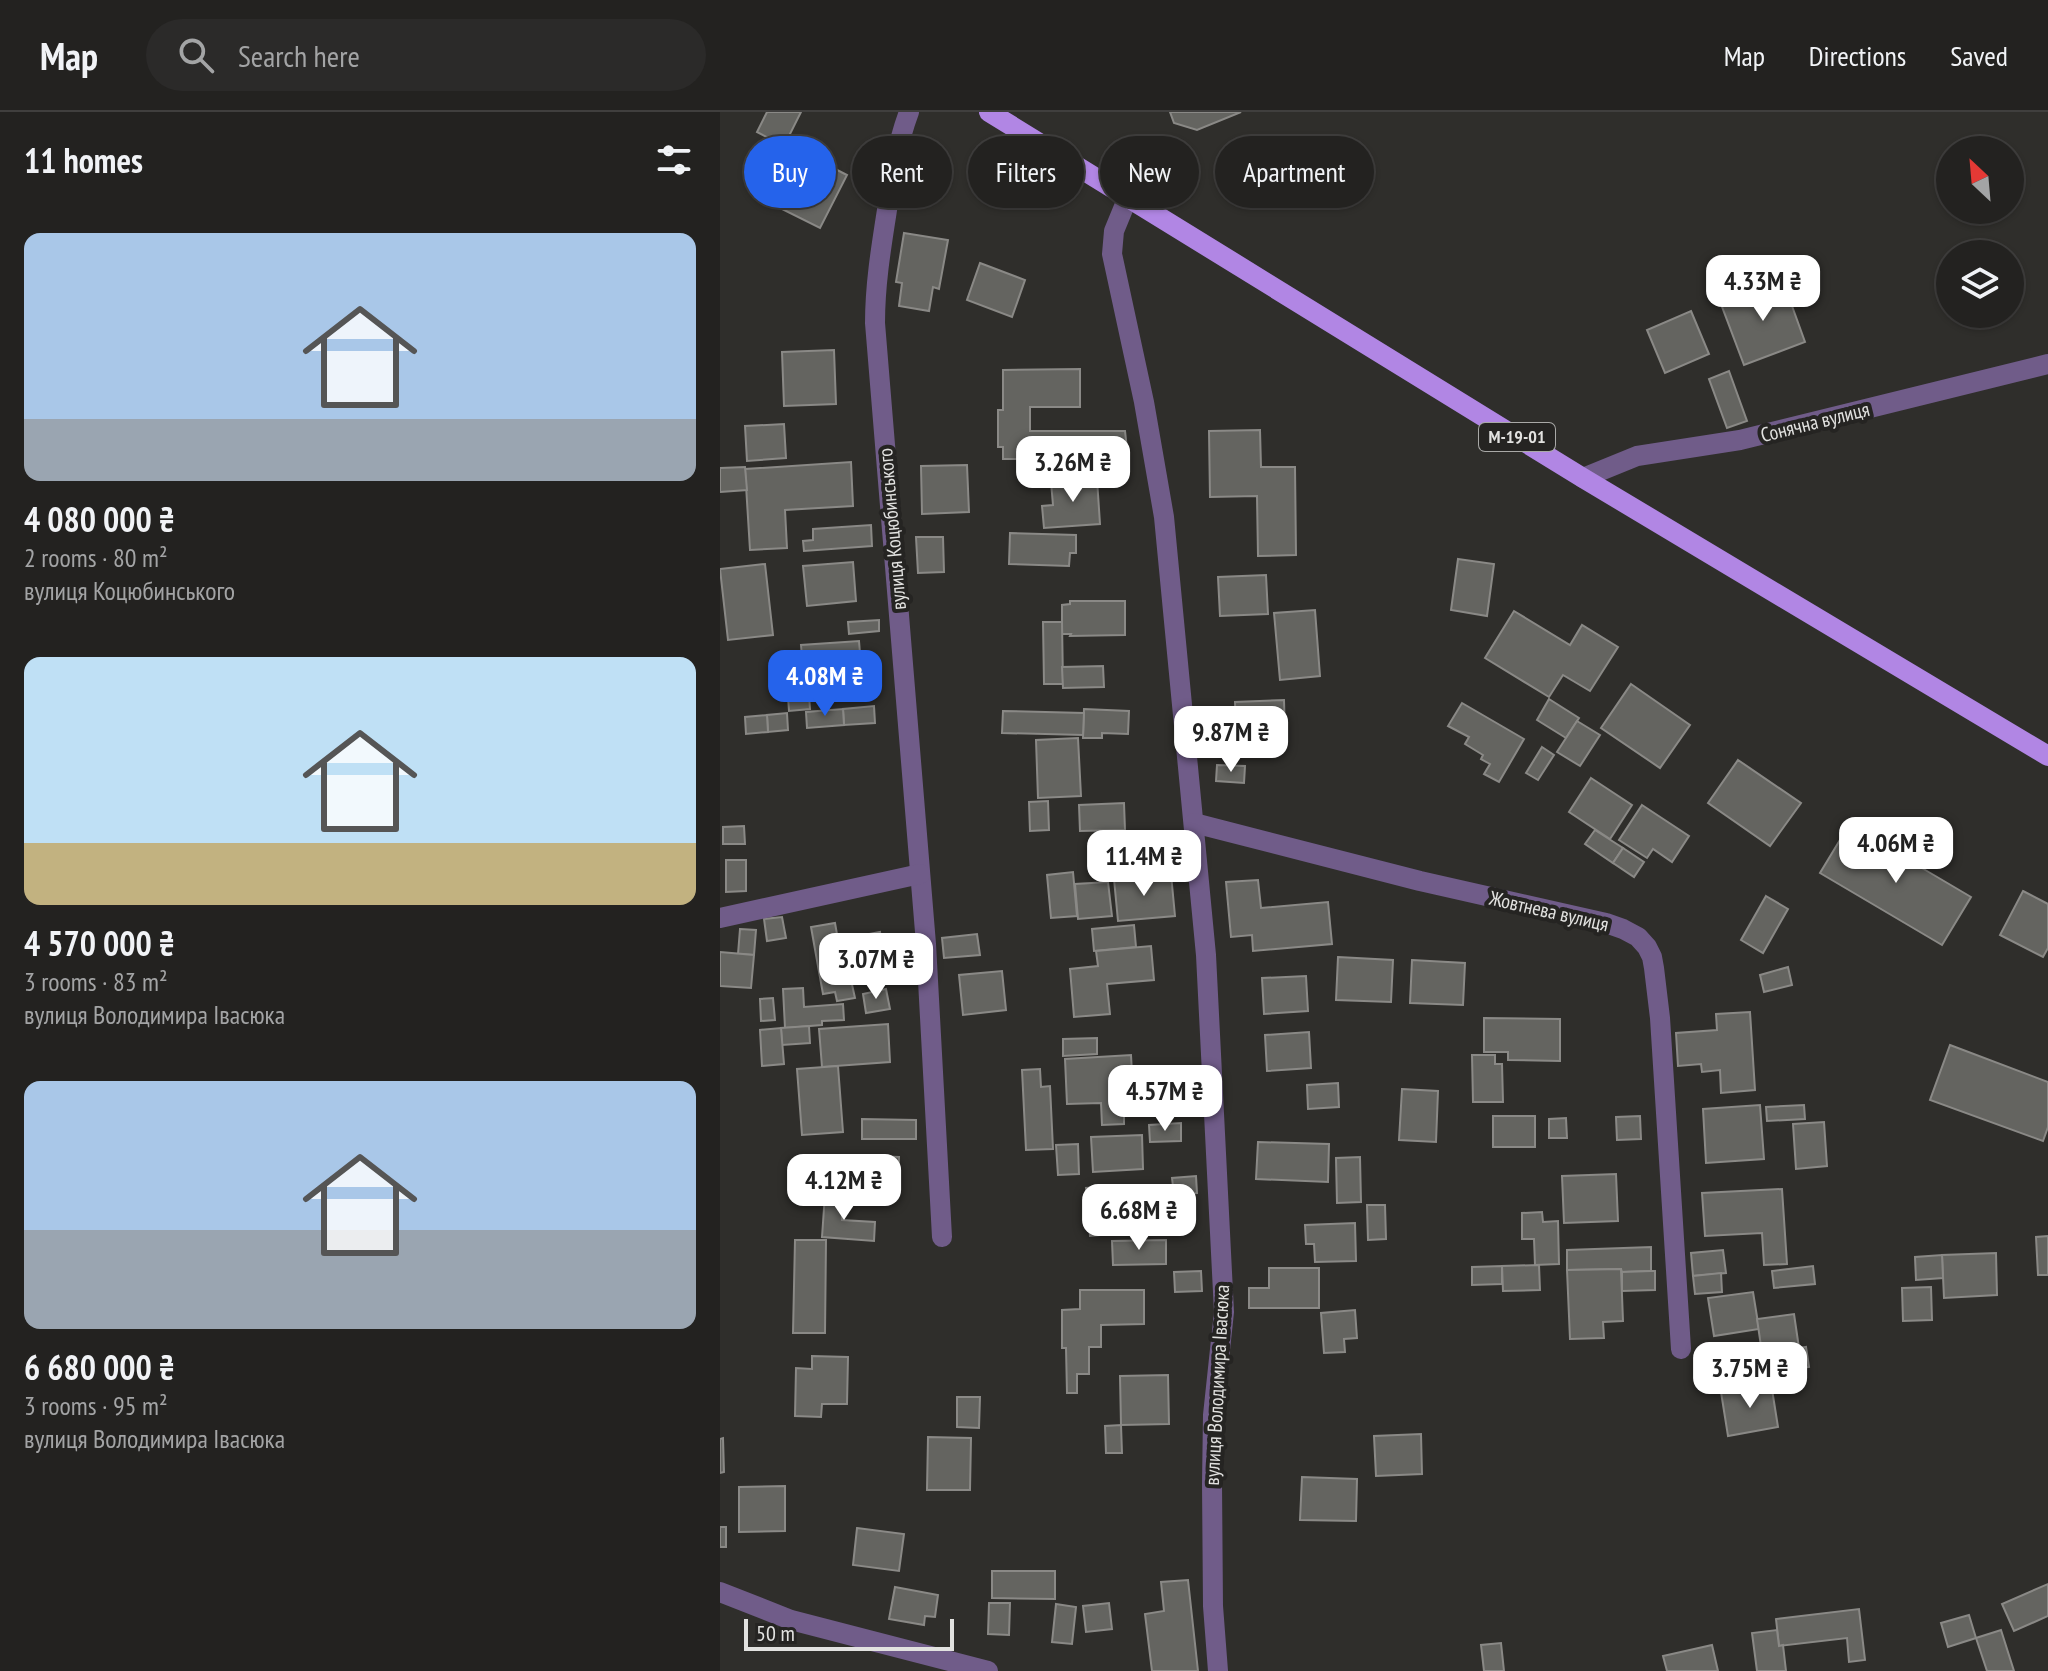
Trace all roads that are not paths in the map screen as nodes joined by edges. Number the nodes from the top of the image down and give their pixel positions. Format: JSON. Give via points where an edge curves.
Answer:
{"nodes":[{"id":1,"x":909,"y":112,"type":"edge"},
{"id":2,"x":989,"y":112,"type":"edge"},
{"id":3,"x":1100,"y":180,"type":"edge"},
{"id":4,"x":1123,"y":208,"type":"edge"},
{"id":5,"x":1146,"y":208,"type":"edge"},
{"id":6,"x":2048,"y":364,"type":"edge"},
{"id":7,"x":1583,"y":478,"type":"junction"},
{"id":8,"x":2048,"y":756,"type":"edge"},
{"id":9,"x":1194,"y":823,"type":"junction"},
{"id":10,"x":920,"y":874,"type":"junction"},
{"id":11,"x":720,"y":918,"type":"edge"},
{"id":12,"x":942,"y":1237,"type":"dead end"},
{"id":13,"x":1681,"y":1349,"type":"dead end"},
{"id":14,"x":720,"y":1592,"type":"edge"},
{"id":15,"x":988,"y":1671,"type":"edge"},
{"id":16,"x":1218,"y":1671,"type":"edge"}],
"edges":[{"from":1,"to":10,"type":"street","name":"вулиця Коцюбинського","via":[[891,184],[875,323]]},
{"from":2,"to":3,"type":"main road","number":"М-19-01"},
{"from":4,"to":9,"type":"street","name":"вулиця Володимира Івасюка","via":[[1112,254],[1164,517]]},
{"from":5,"to":7,"type":"main road","number":"М-19-01"},
{"from":6,"to":7,"type":"street","name":"Сонячна вулиця","via":[[1740,440],[1637,456]]},
{"from":7,"to":8,"type":"main road","number":"М-19-01"},
{"from":9,"to":13,"type":"street","name":"Жовтнева вулиця","via":[[1606,923],[1638,937],[1652,957],[1660,1018]]},
{"from":9,"to":16,"type":"street","name":"вулиця Володимира Івасюка","via":[[1224,1312],[1213,1415]]},
{"from":10,"to":11,"type":"street"},
{"from":10,"to":12,"type":"street","name":"вулиця Коцюбинського"},
{"from":14,"to":15,"type":"street","via":[[791,1620]]}]}
